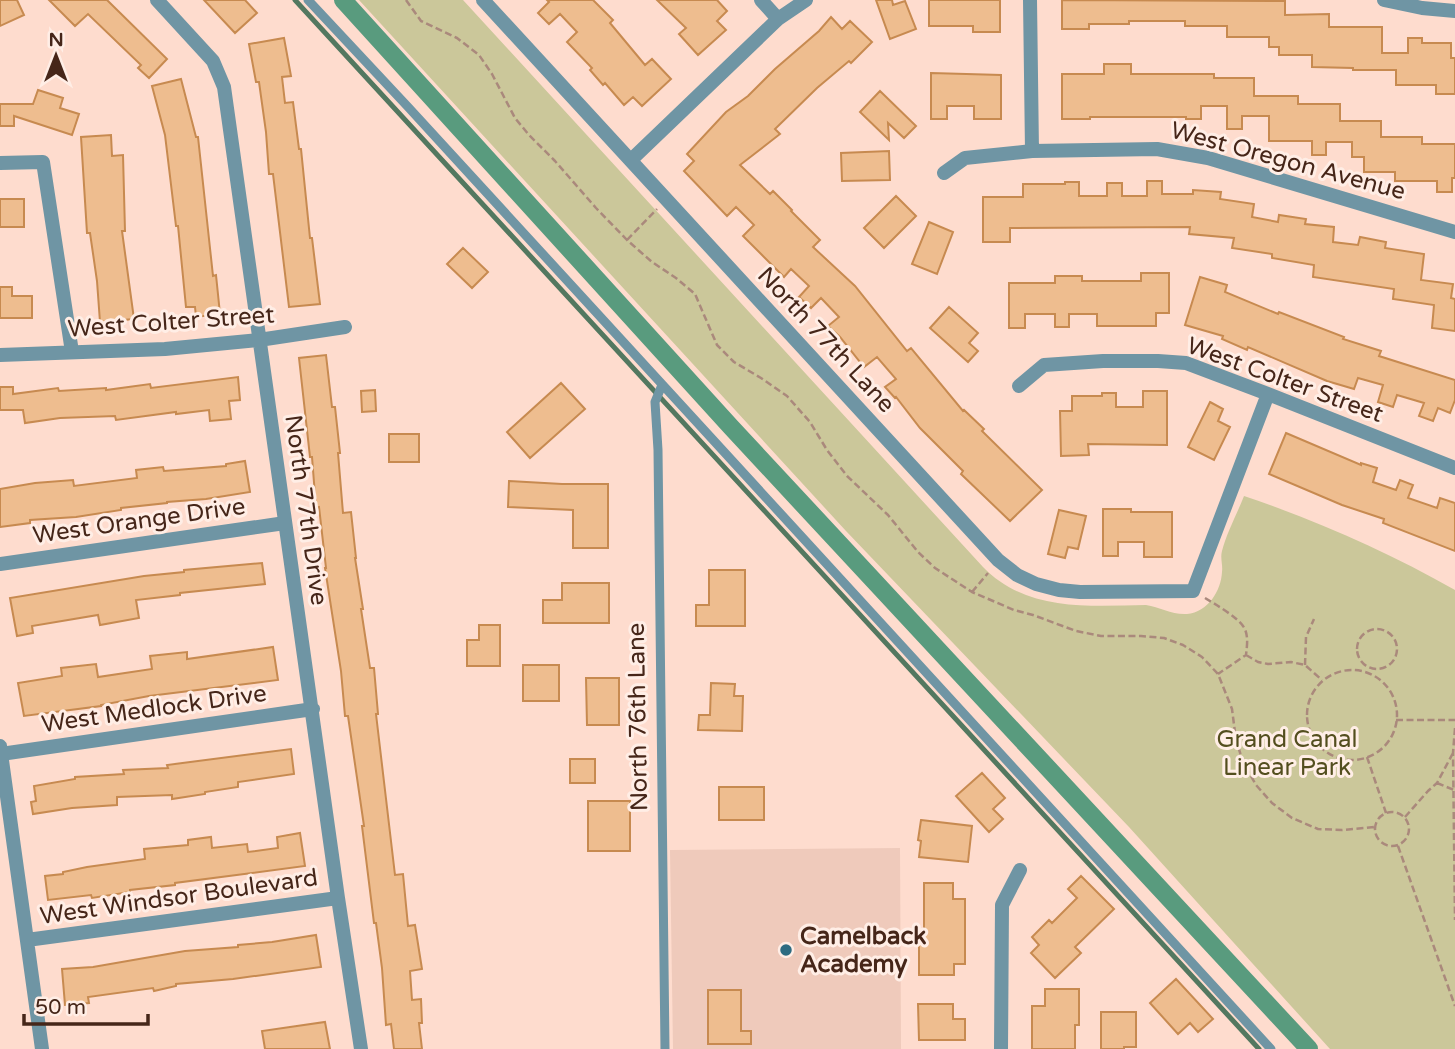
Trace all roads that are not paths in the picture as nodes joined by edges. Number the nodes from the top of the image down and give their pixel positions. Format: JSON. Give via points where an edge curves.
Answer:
{"nodes":[{"id":1,"x":157,"y":0,"type":"edge"},
{"id":2,"x":308,"y":0,"type":"edge"},
{"id":3,"x":483,"y":0,"type":"edge"},
{"id":4,"x":761,"y":0,"type":"edge"},
{"id":5,"x":806,"y":0,"type":"edge"},
{"id":6,"x":1030,"y":0,"type":"edge"},
{"id":7,"x":1384,"y":0,"type":"edge"},
{"id":8,"x":1455,"y":11,"type":"edge"},
{"id":9,"x":778,"y":19,"type":"junction"},
{"id":10,"x":1032,"y":150,"type":"junction"},
{"id":11,"x":631,"y":160,"type":"junction"},
{"id":12,"x":0,"y":163,"type":"edge"},
{"id":13,"x":944,"y":173,"type":"dead end"},
{"id":14,"x":1455,"y":232,"type":"edge"},
{"id":15,"x":345,"y":327,"type":"dead end"},
{"id":16,"x":259,"y":340,"type":"junction"},
{"id":17,"x":72,"y":352,"type":"junction"},
{"id":18,"x":0,"y":355,"type":"edge"},
{"id":19,"x":1019,"y":386,"type":"dead end"},
{"id":20,"x":661,"y":388,"type":"junction"},
{"id":21,"x":1268,"y":394,"type":"junction"},
{"id":22,"x":1455,"y":468,"type":"edge"},
{"id":23,"x":285,"y":523,"type":"junction"},
{"id":24,"x":0,"y":564,"type":"edge"},
{"id":25,"x":313,"y":709,"type":"junction"},
{"id":26,"x":1,"y":749,"type":"edge"},
{"id":27,"x":1020,"y":870,"type":"dead end"},
{"id":28,"x":338,"y":898,"type":"junction"},
{"id":29,"x":27,"y":940,"type":"junction"},
{"id":30,"x":42,"y":1049,"type":"edge"},
{"id":31,"x":361,"y":1049,"type":"edge"},
{"id":32,"x":666,"y":1049,"type":"edge"},
{"id":33,"x":1001,"y":1049,"type":"edge"},
{"id":34,"x":1271,"y":1049,"type":"edge"}],
"edges":[{"from":1,"to":16,"type":"street","name":"North 77th Drive","via":[[213,61],[224,87]]},
{"from":2,"to":20,"type":"lane"},
{"from":3,"to":11,"type":"street","name":"North 77th Lane"},
{"from":4,"to":9,"type":"street"},
{"from":5,"to":9,"type":"street"},
{"from":6,"to":10,"type":"street"},
{"from":7,"to":8,"type":"street"},
{"from":9,"to":11,"type":"street"},
{"from":10,"to":13,"type":"street","name":"West Oregon Avenue","via":[[965,158]]},
{"from":10,"to":14,"type":"street","name":"West Oregon Avenue","via":[[1157,149],[1208,158]]},
{"from":11,"to":21,"type":"street","name":"North 77th Lane","via":[[998,560],[1036,584],[1080,592],[1193,591]]},
{"from":12,"to":17,"type":"street","via":[[43,162]]},
{"from":15,"to":16,"type":"street","name":"West Colter Street"},
{"from":16,"to":17,"type":"street","name":"West Colter Street"},
{"from":16,"to":23,"type":"street","name":"North 77th Drive"},
{"from":17,"to":18,"type":"street","name":"West Colter Street"},
{"from":19,"to":21,"type":"street","name":"West Colter Street","via":[[1044,365],[1158,360],[1185,363]]},
{"from":20,"to":32,"type":"lane","name":"North 76th Lane","via":[[655,402]]},
{"from":20,"to":34,"type":"lane"},
{"from":21,"to":22,"type":"street","name":"West Colter Street"},
{"from":23,"to":24,"type":"street","name":"West Orange Drive"},
{"from":23,"to":25,"type":"street","name":"North 77th Drive"},
{"from":25,"to":26,"type":"street","name":"West Medlock Drive"},
{"from":25,"to":28,"type":"street","name":"North 77th Drive"},
{"from":26,"to":29,"type":"street"},
{"from":27,"to":33,"type":"street","via":[[1002,905]]},
{"from":28,"to":29,"type":"street","name":"West Windsor Boulevard"},
{"from":28,"to":31,"type":"street","name":"North 77th Drive"},
{"from":29,"to":30,"type":"street"}]}
